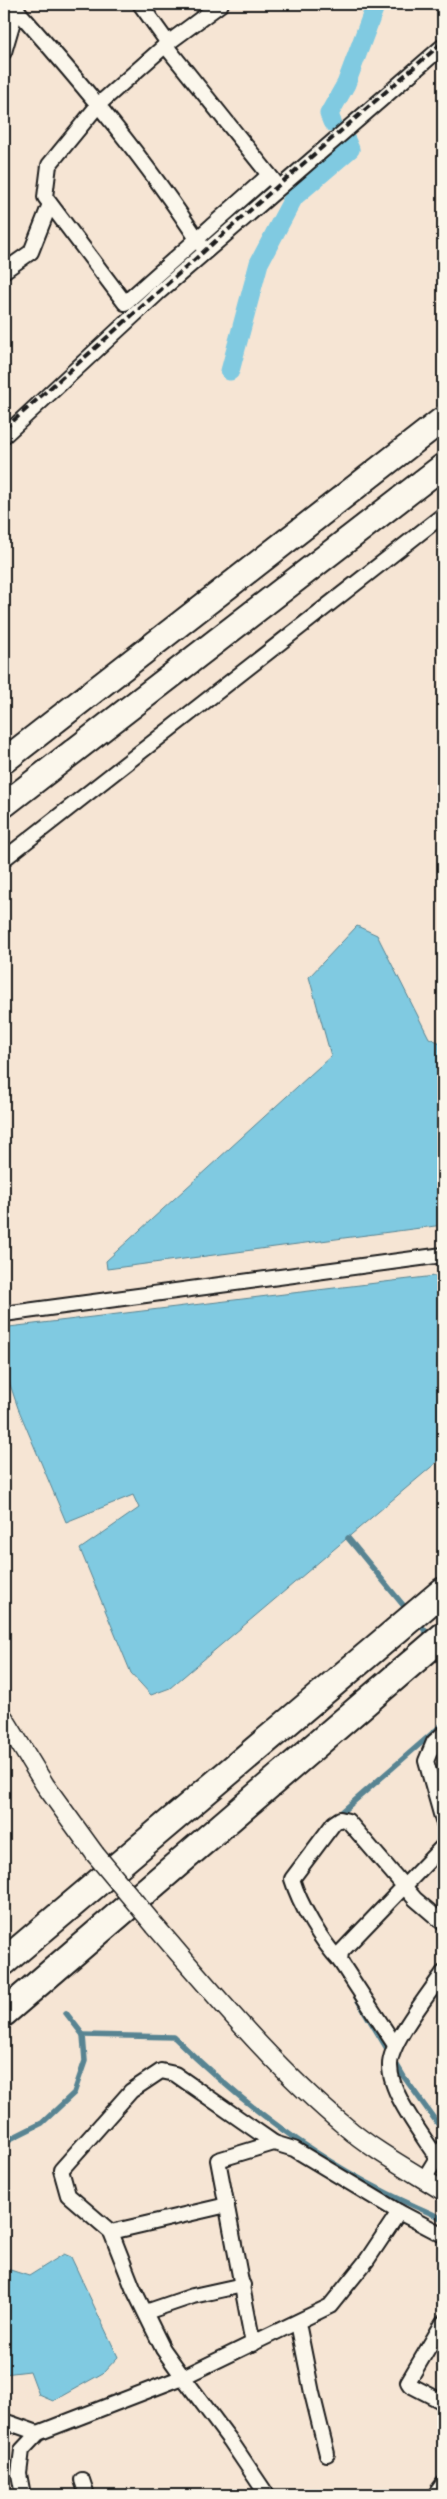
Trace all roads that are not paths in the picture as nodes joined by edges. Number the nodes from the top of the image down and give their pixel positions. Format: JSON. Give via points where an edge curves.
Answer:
{"nodes":[{"id":1,"x":4,"y":4,"type":"edge"},
{"id":2,"x":140,"y":4,"type":"edge"},
{"id":3,"x":221,"y":4,"type":"edge"},
{"id":4,"x":18,"y":7,"type":"edge"},
{"id":5,"x":166,"y":44,"type":"junction"},
{"id":6,"x":443,"y":46,"type":"edge"},
{"id":7,"x":4,"y":52,"type":"edge"},
{"id":8,"x":99,"y":104,"type":"junction"},
{"id":9,"x":269,"y":175,"type":"junction"},
{"id":10,"x":279,"y":188,"type":"junction"},
{"id":11,"x":50,"y":204,"type":"junction"},
{"id":12,"x":206,"y":252,"type":"junction"},
{"id":13,"x":4,"y":271,"type":"edge"},
{"id":14,"x":443,"y":419,"type":"edge"},
{"id":15,"x":4,"y":436,"type":"edge"},
{"id":16,"x":443,"y":466,"type":"edge"},
{"id":17,"x":443,"y":515,"type":"edge"},
{"id":18,"x":4,"y":761,"type":"edge"},
{"id":19,"x":4,"y":805,"type":"edge"},
{"id":20,"x":4,"y":859,"type":"edge"},
{"id":21,"x":443,"y":1255,"type":"edge"},
{"id":22,"x":4,"y":1314,"type":"edge"},
{"id":23,"x":443,"y":1591,"type":"edge"},
{"id":24,"x":443,"y":1636,"type":"edge"},
{"id":25,"x":4,"y":1718,"type":"edge"},
{"id":26,"x":443,"y":1734,"type":"edge"},
{"id":27,"x":443,"y":1821,"type":"edge"},
{"id":28,"x":443,"y":1846,"type":"edge"},
{"id":29,"x":404,"y":1886,"type":"junction"},
{"id":30,"x":443,"y":1923,"type":"edge"},
{"id":31,"x":340,"y":1961,"type":"junction"},
{"id":32,"x":4,"y":1962,"type":"edge"},
{"id":33,"x":443,"y":1973,"type":"edge"},
{"id":34,"x":4,"y":2013,"type":"edge"},
{"id":35,"x":395,"y":2045,"type":"junction"},
{"id":36,"x":274,"y":2143,"type":"junction"},
{"id":37,"x":440,"y":2153,"type":"edge"},
{"id":38,"x":424,"y":2179,"type":"junction"},
{"id":39,"x":443,"y":2191,"type":"edge"},
{"id":40,"x":227,"y":2205,"type":"junction"},
{"id":41,"x":399,"y":2212,"type":"junction"},
{"id":42,"x":111,"y":2232,"type":"junction"},
{"id":43,"x":443,"y":2235,"type":"edge"},
{"id":44,"x":243,"y":2285,"type":"junction"},
{"id":45,"x":146,"y":2312,"type":"junction"},
{"id":46,"x":298,"y":2323,"type":"junction"},
{"id":47,"x":443,"y":2323,"type":"edge"},
{"id":48,"x":253,"y":2344,"type":"junction"},
{"id":49,"x":183,"y":2377,"type":"junction"},
{"id":50,"x":443,"y":2402,"type":"edge"},
{"id":51,"x":4,"y":2421,"type":"edge"},
{"id":52,"x":38,"y":2433,"type":"junction"},
{"id":53,"x":327,"y":2454,"type":"dead end"},
{"id":54,"x":82,"y":2480,"type":"dead end"},
{"id":55,"x":443,"y":2484,"type":"edge"},
{"id":56,"x":23,"y":2495,"type":"edge"},
{"id":57,"x":87,"y":2495,"type":"edge"},
{"id":58,"x":267,"y":2495,"type":"edge"},
{"id":59,"x":435,"y":2495,"type":"edge"}],
"edges":[{"from":1,"to":4,"type":"street"},
{"from":2,"to":5,"type":"street"},
{"from":3,"to":5,"type":"street"},
{"from":4,"to":7,"type":"street"},
{"from":4,"to":8,"type":"street"},
{"from":5,"to":8,"type":"street"},
{"from":5,"to":9,"type":"street"},
{"from":6,"to":10,"type":"street"},
{"from":8,"to":11,"type":"street","via":[[49,165],[45,197]]},
{"from":8,"to":12,"type":"street","via":[[176,206]]},
{"from":9,"to":10,"type":"street"},
{"from":9,"to":11,"type":"street","via":[[125,303]]},
{"from":10,"to":12,"type":"street"},
{"from":11,"to":13,"type":"street","via":[[32,252]]},
{"from":12,"to":15,"type":"street"},
{"from":14,"to":18,"type":"highway"},
{"from":16,"to":19,"type":"highway"},
{"from":17,"to":20,"type":"street"},
{"from":21,"to":22,"type":"street"},
{"from":23,"to":32,"type":"highway"},
{"from":24,"to":34,"type":"highway"},
{"from":25,"to":38,"type":"street","bridge":true,"via":[[45,1785],[95,1854],[236,2019],[285,2072],[346,2128]]},
{"from":26,"to":27,"type":"street","via":[[434,1742],[426,1761]]},
{"from":28,"to":29,"type":"street"},
{"from":29,"to":30,"type":"street","via":[[414,1899]]},
{"from":29,"to":31,"type":"street","via":[[341,1952]]},
{"from":29,"to":31,"type":"street","via":[[348,1821],[334,1822],[292,1880],[295,1892]]},
{"from":31,"to":35,"type":"street"},
{"from":33,"to":35,"type":"street"},
{"from":35,"to":37,"type":"street","via":[[390,2066],[398,2097]]},
{"from":36,"to":40,"type":"street","via":[[218,2160]]},
{"from":36,"to":41,"type":"street","via":[[294,2150]]},
{"from":36,"to":42,"type":"street","via":[[175,2074],[161,2071],[131,2091],[61,2170],[68,2195]]},
{"from":37,"to":38,"type":"street"},
{"from":38,"to":39,"type":"street"},
{"from":40,"to":42,"type":"street"},
{"from":40,"to":44,"type":"street"},
{"from":41,"to":43,"type":"street"},
{"from":41,"to":46,"type":"street","via":[[367,2260],[330,2306]]},
{"from":42,"to":45,"type":"street"},
{"from":44,"to":45,"type":"street","via":[[193,2296]]},
{"from":44,"to":48,"type":"street"},
{"from":45,"to":49,"type":"street","via":[[163,2349]]},
{"from":46,"to":48,"type":"street"},
{"from":46,"to":53,"type":"street"},
{"from":47,"to":50,"type":"street","via":[[408,2382]]},
{"from":48,"to":49,"type":"street"},
{"from":49,"to":52,"type":"street"},
{"from":49,"to":58,"type":"street"},
{"from":51,"to":52,"type":"street"},
{"from":52,"to":56,"type":"street","via":[[22,2450],[20,2474]]},
{"from":54,"to":57,"type":"street"},
{"from":55,"to":59,"type":"street"}]}
